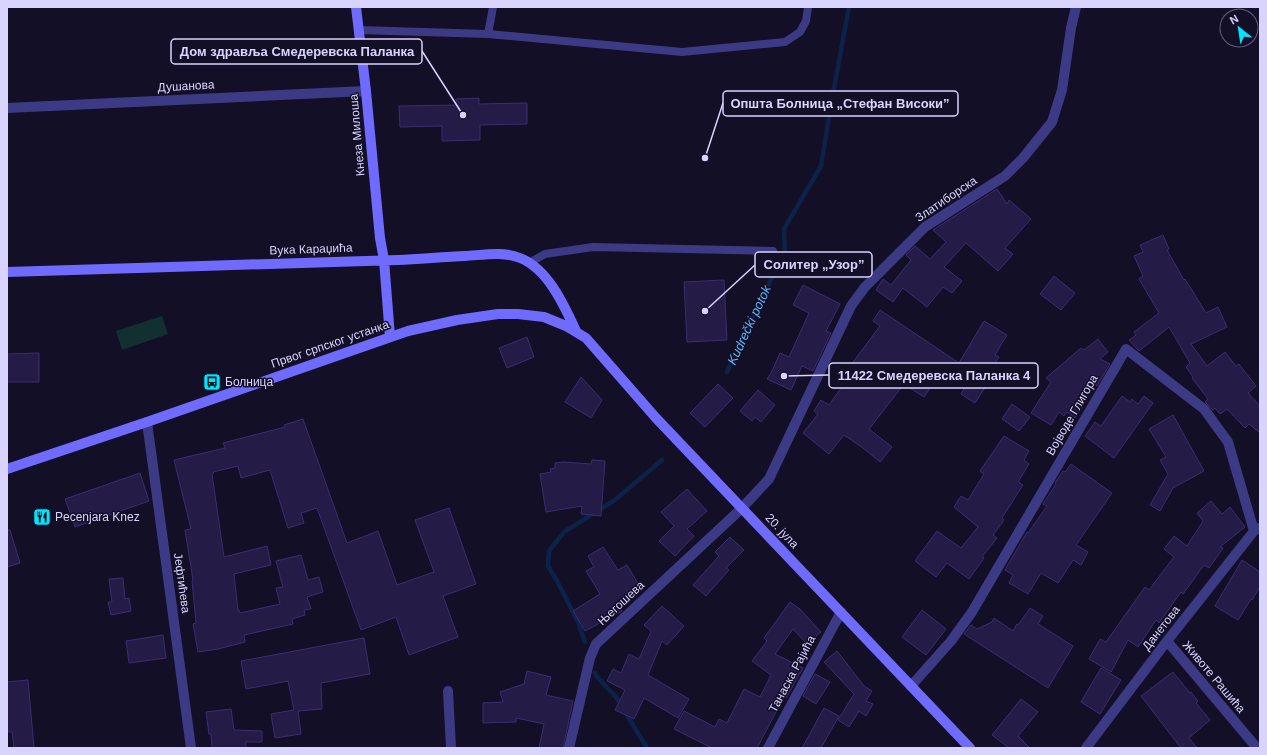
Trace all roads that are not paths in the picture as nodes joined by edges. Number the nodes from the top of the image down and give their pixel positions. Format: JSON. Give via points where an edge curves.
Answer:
{"nodes":[{"id":1,"x":356,"y":7,"type":"edge"},
{"id":2,"x":493,"y":7,"type":"edge"},
{"id":3,"x":808,"y":7,"type":"edge"},
{"id":4,"x":1076,"y":7,"type":"edge"},
{"id":5,"x":359,"y":30,"type":"junction"},
{"id":6,"x":488,"y":34,"type":"junction"},
{"id":7,"x":366,"y":91,"type":"junction"},
{"id":8,"x":7,"y":108,"type":"edge"},
{"id":9,"x":773,"y":252,"type":"dead end"},
{"id":10,"x":384,"y":260,"type":"junction"},
{"id":11,"x":529,"y":262,"type":"junction"},
{"id":12,"x":7,"y":272,"type":"edge"},
{"id":13,"x":576,"y":331,"type":"junction"},
{"id":14,"x":390,"y":337,"type":"junction"},
{"id":15,"x":147,"y":422,"type":"junction"},
{"id":16,"x":7,"y":469,"type":"edge"},
{"id":17,"x":742,"y":508,"type":"junction"},
{"id":18,"x":1257,"y":529,"type":"edge"},
{"id":19,"x":841,"y":612,"type":"junction"},
{"id":20,"x":1167,"y":641,"type":"junction"},
{"id":21,"x":911,"y":686,"type":"junction"},
{"id":22,"x":448,"y":690,"type":"dead end"},
{"id":23,"x":191,"y":748,"type":"edge"},
{"id":24,"x":451,"y":748,"type":"edge"},
{"id":25,"x":569,"y":748,"type":"edge"},
{"id":26,"x":768,"y":748,"type":"edge"},
{"id":27,"x":970,"y":748,"type":"edge"},
{"id":28,"x":1086,"y":748,"type":"edge"},
{"id":29,"x":1257,"y":748,"type":"edge"}],
"edges":[{"from":1,"to":5,"type":"main road","name":"Кнеза Милоша"},
{"from":2,"to":6,"type":"lane"},
{"from":3,"to":6,"type":"lane","via":[[806,21],[800,32],[785,42],[682,52]]},
{"from":4,"to":17,"type":"street","name":"Златиборска","via":[[1062,90],[1052,122],[1005,176],[925,227],[865,287],[851,306],[769,479]]},
{"from":5,"to":6,"type":"lane"},
{"from":5,"to":7,"type":"main road","name":"Кнеза Милоша"},
{"from":7,"to":8,"type":"street","name":"Душанова"},
{"from":7,"to":10,"type":"main road","name":"Кнеза Милоша","via":[[379,232]]},
{"from":9,"to":11,"type":"lane","via":[[593,247],[545,254]]},
{"from":10,"to":11,"type":"main road","name":"Вука Караџића","via":[[495,254],[511,255]]},
{"from":10,"to":12,"type":"main road","name":"Вука Караџића"},
{"from":10,"to":14,"type":"main road","name":"Кнеза Милоша"},
{"from":11,"to":13,"type":"main road","name":"Вука Караџића","via":[[556,291]]},
{"from":13,"to":14,"type":"main road","name":"Првог српског устанка","via":[[544,317],[508,314],[432,325]]},
{"from":13,"to":17,"type":"main road","name":"20. јула","via":[[596,348],[656,418]]},
{"from":14,"to":15,"type":"main road","name":"Првог српског устанка"},
{"from":15,"to":16,"type":"main road","name":"Првог српског устанка"},
{"from":15,"to":23,"type":"street","name":"Јефтићева"},
{"from":17,"to":19,"type":"main road","name":"20. јула"},
{"from":17,"to":25,"type":"street","name":"Његошева","via":[[596,644],[590,658]]},
{"from":18,"to":20,"type":"street","name":"Данетова"},
{"from":18,"to":21,"type":"street","name":"Војводе Глигора","via":[[1228,442],[1204,409],[1126,349],[972,612],[951,641]]},
{"from":19,"to":21,"type":"main road","name":"20. јула"},
{"from":19,"to":26,"type":"street","name":"Танаска Рајића"},
{"from":20,"to":28,"type":"street","name":"Данетова"},
{"from":20,"to":29,"type":"street","name":"Животе Рашића"},
{"from":21,"to":27,"type":"main road","name":"20. јула"},
{"from":22,"to":24,"type":"street"}]}
